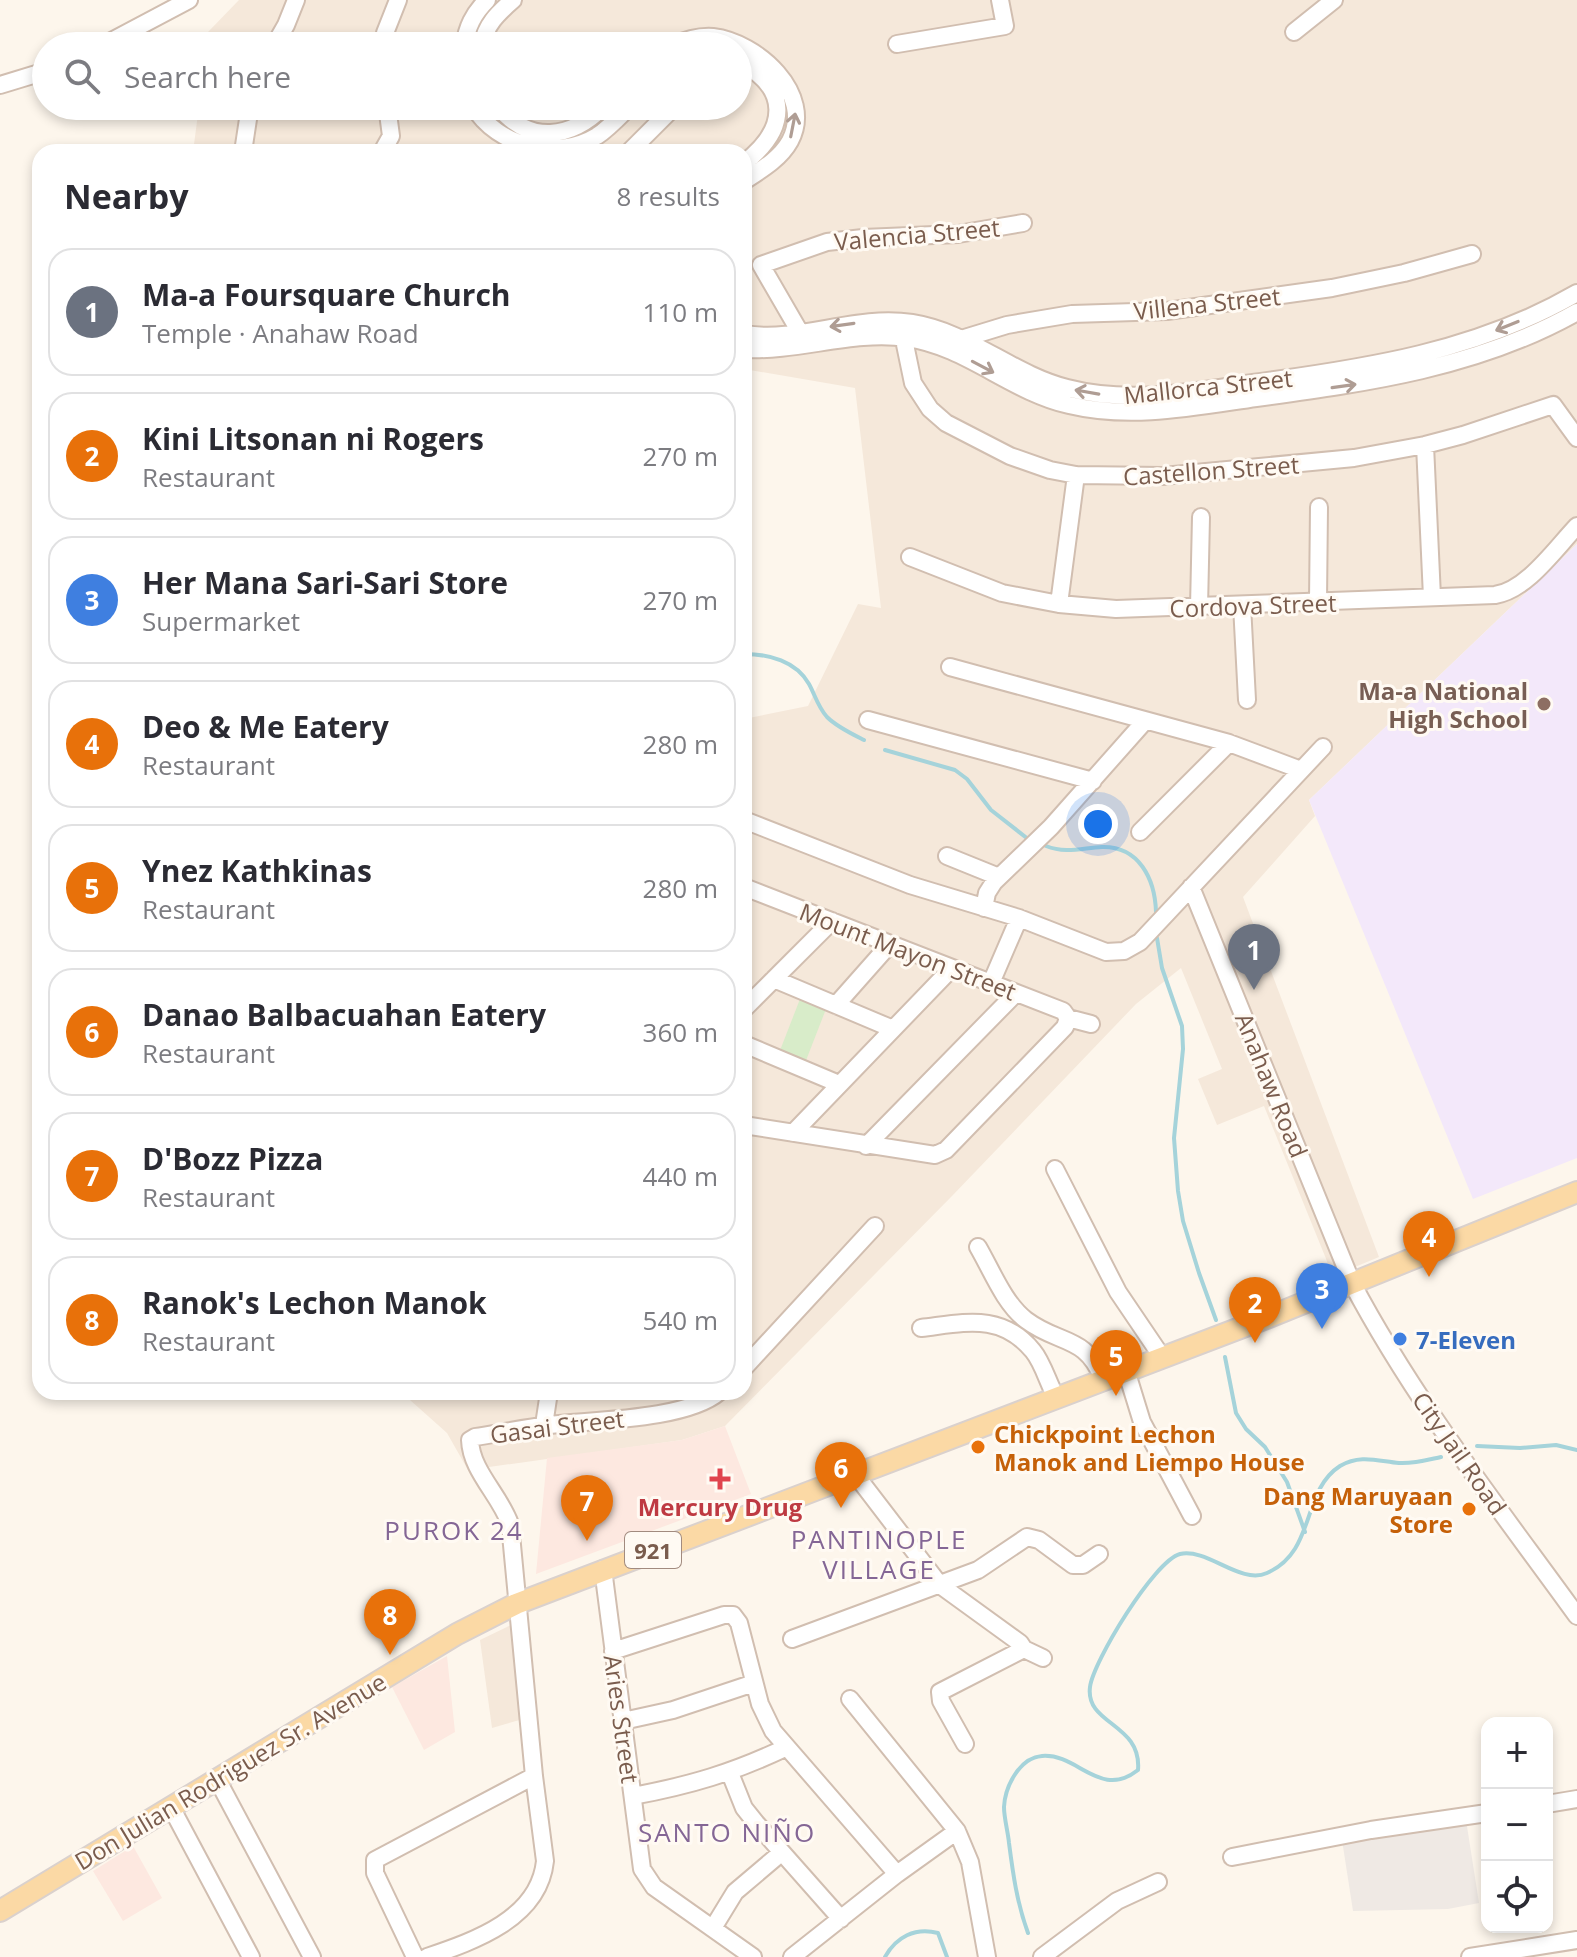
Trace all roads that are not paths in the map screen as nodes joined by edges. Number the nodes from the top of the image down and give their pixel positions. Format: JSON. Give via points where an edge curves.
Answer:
{"nodes":[{"id":1,"x":189,"y":0,"type":"edge"},
{"id":2,"x":296,"y":0,"type":"edge"},
{"id":3,"x":398,"y":0,"type":"edge"},
{"id":4,"x":487,"y":0,"type":"edge"},
{"id":5,"x":513,"y":0,"type":"edge"},
{"id":6,"x":1000,"y":0,"type":"edge"},
{"id":7,"x":1334,"y":0,"type":"edge"},
{"id":8,"x":128,"y":32,"type":"edge"},
{"id":9,"x":282,"y":32,"type":"edge"},
{"id":10,"x":385,"y":32,"type":"edge"},
{"id":11,"x":467,"y":32,"type":"edge"},
{"id":12,"x":487,"y":32,"type":"edge"},
{"id":13,"x":1294,"y":32,"type":"dead end"},
{"id":14,"x":897,"y":44,"type":"dead end"},
{"id":15,"x":752,"y":54,"type":"edge"},
{"id":16,"x":752,"y":69,"type":"edge"},
{"id":17,"x":32,"y":75,"type":"edge"},
{"id":18,"x":0,"y":85,"type":"edge"},
{"id":19,"x":248,"y":120,"type":"edge"},
{"id":20,"x":389,"y":120,"type":"edge"},
{"id":21,"x":484,"y":120,"type":"edge"},
{"id":22,"x":513,"y":120,"type":"edge"},
{"id":23,"x":588,"y":120,"type":"edge"},
{"id":24,"x":616,"y":120,"type":"edge"},
{"id":25,"x":661,"y":120,"type":"edge"},
{"id":26,"x":529,"y":143,"type":"edge"},
{"id":27,"x":244,"y":144,"type":"edge"},
{"id":28,"x":386,"y":144,"type":"edge"},
{"id":29,"x":577,"y":144,"type":"edge"},
{"id":30,"x":637,"y":144,"type":"edge"},
{"id":31,"x":752,"y":156,"type":"edge"},
{"id":32,"x":752,"y":176,"type":"edge"},
{"id":33,"x":1023,"y":223,"type":"dead end"},
{"id":34,"x":1472,"y":254,"type":"dead end"},
{"id":35,"x":1577,"y":293,"type":"edge"},
{"id":36,"x":1577,"y":312,"type":"edge"},
{"id":37,"x":902,"y":329,"type":"junction"},
{"id":38,"x":752,"y":335,"type":"edge"},
{"id":39,"x":804,"y":338,"type":"junction"},
{"id":40,"x":962,"y":338,"type":"junction"},
{"id":41,"x":942,"y":346,"type":"junction"},
{"id":42,"x":752,"y":348,"type":"edge"},
{"id":43,"x":1577,"y":438,"type":"edge"},
{"id":44,"x":1425,"y":445,"type":"junction"},
{"id":45,"x":1076,"y":475,"type":"junction"},
{"id":46,"x":1319,"y":507,"type":"dead end"},
{"id":47,"x":1201,"y":517,"type":"dead end"},
{"id":48,"x":1577,"y":526,"type":"edge"},
{"id":49,"x":910,"y":557,"type":"dead end"},
{"id":50,"x":1432,"y":597,"type":"junction"},
{"id":51,"x":1318,"y":602,"type":"junction"},
{"id":52,"x":1059,"y":604,"type":"junction"},
{"id":53,"x":1242,"y":605,"type":"junction"},
{"id":54,"x":1199,"y":607,"type":"junction"},
{"id":55,"x":950,"y":667,"type":"dead end"},
{"id":56,"x":1247,"y":700,"type":"dead end"},
{"id":57,"x":868,"y":720,"type":"dead end"},
{"id":58,"x":1145,"y":721,"type":"junction"},
{"id":59,"x":1229,"y":743,"type":"junction"},
{"id":60,"x":1323,"y":747,"type":"dead end"},
{"id":61,"x":1301,"y":770,"type":"junction"},
{"id":62,"x":1093,"y":781,"type":"junction"},
{"id":63,"x":752,"y":823,"type":"edge"},
{"id":64,"x":1140,"y":832,"type":"dead end"},
{"id":65,"x":947,"y":856,"type":"dead end"},
{"id":66,"x":999,"y":877,"type":"junction"},
{"id":67,"x":1191,"y":887,"type":"junction"},
{"id":68,"x":752,"y":890,"type":"edge"},
{"id":69,"x":984,"y":908,"type":"junction"},
{"id":70,"x":1019,"y":918,"type":"junction"},
{"id":71,"x":832,"y":921,"type":"junction"},
{"id":72,"x":890,"y":944,"type":"junction"},
{"id":73,"x":952,"y":968,"type":"junction"},
{"id":74,"x":774,"y":979,"type":"junction"},
{"id":75,"x":991,"y":983,"type":"junction"},
{"id":76,"x":1016,"y":993,"type":"junction"},
{"id":77,"x":752,"y":1001,"type":"edge"},
{"id":78,"x":836,"y":1005,"type":"junction"},
{"id":79,"x":1068,"y":1018,"type":"junction"},
{"id":80,"x":1091,"y":1024,"type":"dead end"},
{"id":81,"x":893,"y":1029,"type":"junction"},
{"id":82,"x":752,"y":1047,"type":"edge"},
{"id":83,"x":839,"y":1084,"type":"junction"},
{"id":84,"x":752,"y":1126,"type":"edge"},
{"id":85,"x":793,"y":1133,"type":"junction"},
{"id":86,"x":866,"y":1146,"type":"junction"},
{"id":87,"x":1055,"y":1169,"type":"dead end"},
{"id":88,"x":1577,"y":1192,"type":"edge"},
{"id":89,"x":875,"y":1226,"type":"dead end"},
{"id":90,"x":978,"y":1247,"type":"dead end"},
{"id":91,"x":1352,"y":1283,"type":"junction"},
{"id":92,"x":921,"y":1328,"type":"dead end"},
{"id":93,"x":1162,"y":1357,"type":"junction"},
{"id":94,"x":752,"y":1359,"type":"edge"},
{"id":95,"x":1126,"y":1370,"type":"junction"},
{"id":96,"x":1103,"y":1379,"type":"junction"},
{"id":97,"x":1056,"y":1397,"type":"junction"},
{"id":98,"x":548,"y":1400,"type":"edge"},
{"id":99,"x":707,"y":1400,"type":"edge"},
{"id":100,"x":544,"y":1425,"type":"junction"},
{"id":101,"x":855,"y":1474,"type":"junction"},
{"id":102,"x":1192,"y":1516,"type":"dead end"},
{"id":103,"x":1099,"y":1554,"type":"dead end"},
{"id":104,"x":603,"y":1569,"type":"junction"},
{"id":105,"x":940,"y":1585,"type":"junction"},
{"id":106,"x":516,"y":1604,"type":"junction"},
{"id":107,"x":1577,"y":1616,"type":"edge"},
{"id":108,"x":792,"y":1639,"type":"dead end"},
{"id":109,"x":1024,"y":1649,"type":"junction"},
{"id":110,"x":613,"y":1651,"type":"junction"},
{"id":111,"x":1043,"y":1658,"type":"dead end"},
{"id":112,"x":754,"y":1683,"type":"junction"},
{"id":113,"x":850,"y":1699,"type":"dead end"},
{"id":114,"x":623,"y":1721,"type":"junction"},
{"id":115,"x":965,"y":1744,"type":"dead end"},
{"id":116,"x":785,"y":1748,"type":"junction"},
{"id":117,"x":730,"y":1773,"type":"junction"},
{"id":118,"x":534,"y":1776,"type":"junction"},
{"id":119,"x":217,"y":1779,"type":"junction"},
{"id":120,"x":633,"y":1796,"type":"junction"},
{"id":121,"x":1577,"y":1799,"type":"edge"},
{"id":122,"x":1553,"y":1803,"type":"edge"},
{"id":123,"x":171,"y":1807,"type":"junction"},
{"id":124,"x":1481,"y":1814,"type":"edge"},
{"id":125,"x":957,"y":1831,"type":"junction"},
{"id":126,"x":781,"y":1853,"type":"junction"},
{"id":127,"x":1232,"y":1857,"type":"dead end"},
{"id":128,"x":897,"y":1874,"type":"junction"},
{"id":129,"x":1158,"y":1882,"type":"dead end"},
{"id":130,"x":0,"y":1911,"type":"edge"},
{"id":131,"x":841,"y":1919,"type":"junction"},
{"id":132,"x":713,"y":1928,"type":"junction"},
{"id":133,"x":1577,"y":1940,"type":"edge"},
{"id":134,"x":251,"y":1957,"type":"edge"},
{"id":135,"x":312,"y":1957,"type":"edge"},
{"id":136,"x":415,"y":1957,"type":"edge"},
{"id":137,"x":427,"y":1957,"type":"edge"},
{"id":138,"x":753,"y":1957,"type":"edge"},
{"id":139,"x":792,"y":1957,"type":"edge"},
{"id":140,"x":987,"y":1957,"type":"edge"},
{"id":141,"x":1042,"y":1957,"type":"edge"},
{"id":142,"x":1470,"y":1957,"type":"edge"}],
"edges":[{"from":1,"to":8,"type":"street"},
{"from":2,"to":9,"type":"street"},
{"from":3,"to":10,"type":"street"},
{"from":4,"to":11,"type":"street"},
{"from":5,"to":12,"type":"street"},
{"from":6,"to":14,"type":"street","via":[[1005,26]]},
{"from":7,"to":13,"type":"street"},
{"from":32,"to":15,"type":"street","one_way":true,"via":[[790,142],[797,114],[788,87]]},
{"from":16,"to":31,"type":"street","via":[[769,85],[778,106],[769,141]]},
{"from":17,"to":18,"type":"street"},
{"from":19,"to":27,"type":"street"},
{"from":20,"to":28,"type":"street"},
{"from":21,"to":26,"type":"street","via":[[514,141]]},
{"from":22,"to":26,"type":"street"},
{"from":23,"to":26,"type":"street"},
{"from":24,"to":29,"type":"street"},
{"from":25,"to":30,"type":"street"},
{"from":33,"to":39,"type":"street","name":"Valencia Street","via":[[958,234],[827,242],[761,265]]},
{"from":34,"to":40,"type":"street","name":"Villena Street","via":[[1332,288],[1167,311],[1072,314]]},
{"from":35,"to":40,"type":"street","name":"Mallorca Street","one_way":true,"via":[[1464,343],[1408,359],[1148,396],[1064,387]]},
{"from":41,"to":36,"type":"street","name":"Mallorca Street","one_way":true,"via":[[1054,401],[1139,412],[1398,378],[1519,339]]},
{"from":37,"to":39,"type":"street","name":"Mallorca Street"},
{"from":37,"to":40,"type":"street","name":"Mallorca Street","via":[[930,327]]},
{"from":37,"to":41,"type":"street","name":"Mallorca Street"},
{"from":37,"to":45,"type":"street","name":"Castellon Street","via":[[921,397],[946,423],[1010,456]]},
{"from":38,"to":39,"type":"street","name":"Mallorca Street"},
{"from":39,"to":42,"type":"street","name":"Mallorca Street"},
{"from":40,"to":41,"type":"street","name":"Villena Street"},
{"from":43,"to":44,"type":"street","name":"Castellon Street","via":[[1553,405]]},
{"from":44,"to":45,"type":"street","name":"Castellon Street","via":[[1292,465],[1133,477]]},
{"from":44,"to":50,"type":"street"},
{"from":45,"to":52,"type":"street"},
{"from":46,"to":51,"type":"street"},
{"from":47,"to":54,"type":"street"},
{"from":48,"to":50,"type":"street","name":"Cordova Street","via":[[1514,590]]},
{"from":49,"to":52,"type":"street","name":"Cordova Street","via":[[991,589]]},
{"from":50,"to":51,"type":"street","name":"Cordova Street"},
{"from":51,"to":53,"type":"street","name":"Cordova Street"},
{"from":52,"to":54,"type":"street","name":"Cordova Street"},
{"from":53,"to":54,"type":"street","name":"Cordova Street"},
{"from":53,"to":56,"type":"street"},
{"from":55,"to":58,"type":"street"},
{"from":57,"to":62,"type":"street"},
{"from":58,"to":59,"type":"street"},
{"from":58,"to":62,"type":"street"},
{"from":59,"to":61,"type":"street"},
{"from":59,"to":64,"type":"street"},
{"from":60,"to":61,"type":"street"},
{"from":61,"to":67,"type":"street"},
{"from":62,"to":66,"type":"street"},
{"from":63,"to":69,"type":"street"},
{"from":65,"to":66,"type":"street"},
{"from":66,"to":69,"type":"street"},
{"from":67,"to":70,"type":"street","via":[[1140,942],[1124,951],[1106,952]]},
{"from":67,"to":91,"type":"street","name":"Anahaw Road"},
{"from":68,"to":71,"type":"street","name":"Mount Mayon Street"},
{"from":69,"to":70,"type":"street"},
{"from":70,"to":75,"type":"street"},
{"from":71,"to":72,"type":"street","name":"Mount Mayon Street"},
{"from":71,"to":74,"type":"street"},
{"from":72,"to":73,"type":"street","name":"Mount Mayon Street"},
{"from":72,"to":78,"type":"street"},
{"from":73,"to":75,"type":"street","name":"Mount Mayon Street"},
{"from":73,"to":81,"type":"street"},
{"from":74,"to":77,"type":"street"},
{"from":74,"to":78,"type":"street"},
{"from":75,"to":76,"type":"street","name":"Mount Mayon Street"},
{"from":76,"to":79,"type":"street","name":"Mount Mayon Street","via":[[1063,1011]]},
{"from":76,"to":86,"type":"street"},
{"from":78,"to":81,"type":"street"},
{"from":79,"to":80,"type":"street","name":"Mount Mayon Street"},
{"from":79,"to":86,"type":"street","via":[[946,1150],[928,1155]]},
{"from":81,"to":83,"type":"street"},
{"from":82,"to":83,"type":"street"},
{"from":83,"to":85,"type":"street"},
{"from":84,"to":85,"type":"street"},
{"from":85,"to":86,"type":"street"},
{"from":87,"to":93,"type":"street","via":[[1118,1292]]},
{"from":88,"to":91,"type":"main road","name":"Don Julian Rodriguez Sr. Avenue","number":"921"},
{"from":89,"to":94,"type":"street"},
{"from":90,"to":96,"type":"street","via":[[1027,1321],[1091,1354]]},
{"from":91,"to":93,"type":"main road","name":"Don Julian Rodriguez Sr. Avenue","number":"921"},
{"from":91,"to":107,"type":"street","name":"City Jail Road","via":[[1439,1424]]},
{"from":92,"to":97,"type":"street","via":[[983,1321],[1013,1332],[1035,1353]]},
{"from":93,"to":95,"type":"main road","name":"Don Julian Rodriguez Sr. Avenue","number":"921"},
{"from":95,"to":96,"type":"main road","name":"Don Julian Rodriguez Sr. Avenue","number":"921"},
{"from":95,"to":102,"type":"street","via":[[1142,1422]]},
{"from":96,"to":97,"type":"main road","name":"Don Julian Rodriguez Sr. Avenue","number":"921"},
{"from":97,"to":101,"type":"main road","name":"Don Julian Rodriguez Sr. Avenue","number":"921"},
{"from":98,"to":100,"type":"street"},
{"from":99,"to":100,"type":"street","name":"Gasai Street","via":[[686,1409]]},
{"from":100,"to":106,"type":"street","name":"Gasai Street","via":[[470,1440],[473,1458],[510,1524]]},
{"from":101,"to":104,"type":"main road","name":"Don Julian Rodriguez Sr. Avenue","number":"921"},
{"from":101,"to":105,"type":"street"},
{"from":103,"to":105,"type":"street","via":[[1073,1565],[1027,1537],[988,1565]]},
{"from":104,"to":106,"type":"main road","name":"Don Julian Rodriguez Sr. Avenue","number":"921"},
{"from":104,"to":110,"type":"street","name":"Aries Street"},
{"from":105,"to":108,"type":"street"},
{"from":105,"to":109,"type":"street"},
{"from":106,"to":118,"type":"street"},
{"from":106,"to":119,"type":"main road","name":"Don Julian Rodriguez Sr. Avenue","number":"921"},
{"from":109,"to":111,"type":"street"},
{"from":109,"to":115,"type":"street","via":[[940,1692]]},
{"from":110,"to":112,"type":"street","via":[[729,1614],[739,1623]]},
{"from":110,"to":114,"type":"street","name":"Aries Street"},
{"from":112,"to":114,"type":"street"},
{"from":112,"to":116,"type":"street"},
{"from":113,"to":125,"type":"street"},
{"from":114,"to":120,"type":"street","name":"Aries Street"},
{"from":116,"to":117,"type":"street"},
{"from":116,"to":128,"type":"street"},
{"from":117,"to":120,"type":"street"},
{"from":117,"to":126,"type":"street","via":[[744,1808]]},
{"from":118,"to":136,"type":"street","via":[[375,1860],[375,1873]]},
{"from":118,"to":137,"type":"street","via":[[545,1861],[533,1898],[487,1932]]},
{"from":119,"to":123,"type":"main road","name":"Don Julian Rodriguez Sr. Avenue","number":"921"},
{"from":119,"to":135,"type":"street"},
{"from":120,"to":132,"type":"street","name":"Aries Street","via":[[646,1880]]},
{"from":121,"to":122,"type":"street"},
{"from":123,"to":130,"type":"main road","name":"Don Julian Rodriguez Sr. Avenue","number":"921"},
{"from":123,"to":134,"type":"street"},
{"from":124,"to":127,"type":"street"},
{"from":125,"to":128,"type":"street"},
{"from":125,"to":140,"type":"street","via":[[970,1862]]},
{"from":126,"to":131,"type":"street"},
{"from":126,"to":132,"type":"street","via":[[735,1892]]},
{"from":128,"to":131,"type":"street"},
{"from":129,"to":141,"type":"street","via":[[1117,1901]]},
{"from":131,"to":139,"type":"street"},
{"from":132,"to":138,"type":"street","name":"Aries Street"},
{"from":133,"to":142,"type":"street"}]}
